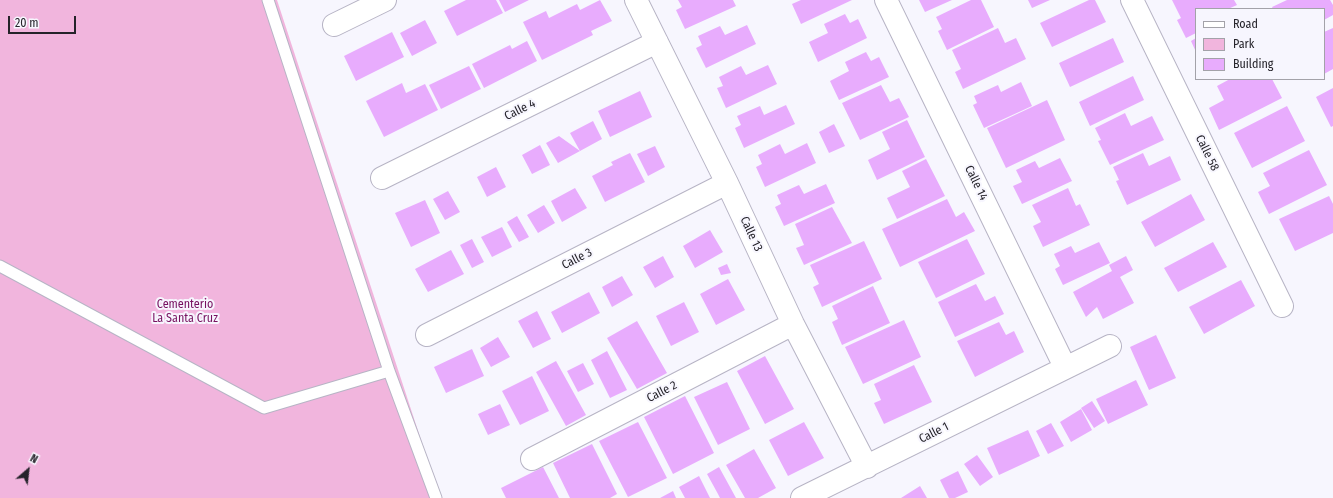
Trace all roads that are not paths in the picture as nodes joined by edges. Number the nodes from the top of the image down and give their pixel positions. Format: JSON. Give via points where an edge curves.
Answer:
{"nodes":[{"id":1,"x":268,"y":0,"type":"edge"},
{"id":2,"x":385,"y":0,"type":"edge"},
{"id":3,"x":636,"y":0,"type":"edge"},
{"id":4,"x":886,"y":0,"type":"edge"},
{"id":5,"x":1132,"y":0,"type":"edge"},
{"id":6,"x":334,"y":25,"type":"dead end"},
{"id":7,"x":657,"y":42,"type":"junction"},
{"id":8,"x":382,"y":178,"type":"dead end"},
{"id":9,"x":727,"y":183,"type":"junction"},
{"id":10,"x":0,"y":266,"type":"edge"},
{"id":11,"x":1282,"y":306,"type":"dead end"},
{"id":12,"x":793,"y":324,"type":"junction"},
{"id":13,"x":427,"y":335,"type":"dead end"},
{"id":14,"x":1110,"y":346,"type":"dead end"},
{"id":15,"x":1065,"y":367,"type":"junction"},
{"id":16,"x":389,"y":371,"type":"junction"},
{"id":17,"x":532,"y":459,"type":"dead end"},
{"id":18,"x":867,"y":467,"type":"junction"},
{"id":19,"x":436,"y":498,"type":"edge"},
{"id":20,"x":802,"y":498,"type":"edge"}],
"edges":[{"from":1,"to":16,"type":"lane"},
{"from":2,"to":6,"type":"street"},
{"from":3,"to":7,"type":"street","name":"Calle 13"},
{"from":4,"to":15,"type":"street","name":"Calle 14"},
{"from":5,"to":11,"type":"street","name":"Calle 58"},
{"from":7,"to":8,"type":"street","name":"Calle 4"},
{"from":7,"to":9,"type":"street","name":"Calle 13"},
{"from":9,"to":12,"type":"street","name":"Calle 13"},
{"from":9,"to":13,"type":"street","name":"Calle 3"},
{"from":10,"to":16,"type":"lane","via":[[264,408]]},
{"from":12,"to":17,"type":"street","name":"Calle 2"},
{"from":12,"to":18,"type":"street","name":"Calle 13"},
{"from":14,"to":15,"type":"street","name":"Calle 1"},
{"from":15,"to":18,"type":"street","name":"Calle 1"},
{"from":16,"to":19,"type":"lane"},
{"from":18,"to":20,"type":"street","name":"Calle 1"}]}
